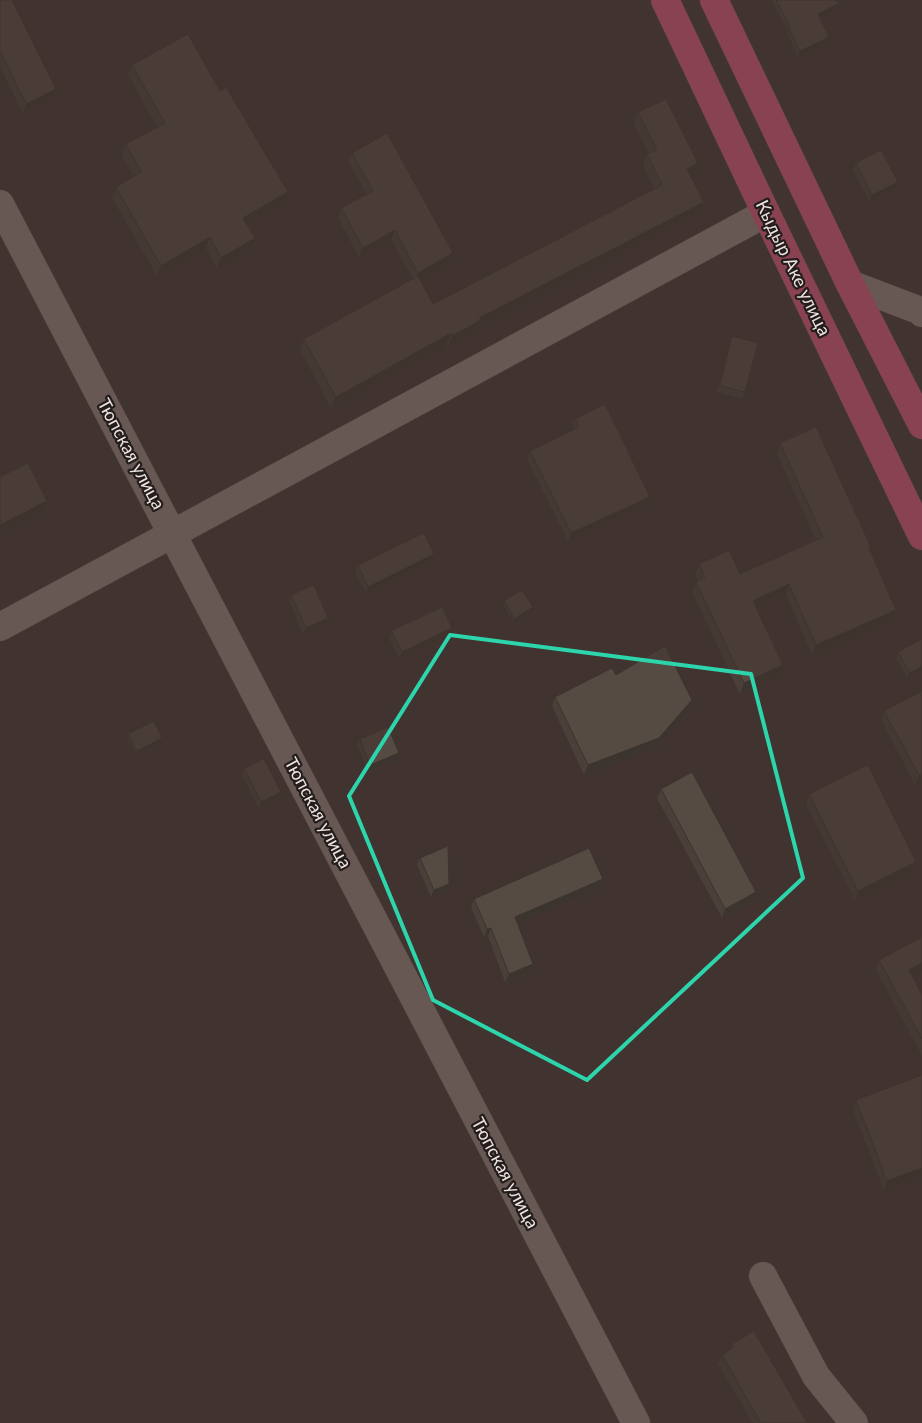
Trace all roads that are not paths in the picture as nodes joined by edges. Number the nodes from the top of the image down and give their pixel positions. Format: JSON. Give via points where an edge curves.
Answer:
{"nodes":[{"id":1,"x":665,"y":0,"type":"edge"},
{"id":2,"x":714,"y":0,"type":"edge"},
{"id":3,"x":0,"y":204,"type":"edge"},
{"id":4,"x":766,"y":212,"type":"junction"},
{"id":5,"x":850,"y":284,"type":"junction"},
{"id":6,"x":922,"y":313,"type":"edge"},
{"id":7,"x":922,"y":425,"type":"edge"},
{"id":8,"x":172,"y":534,"type":"junction"},
{"id":9,"x":922,"y":536,"type":"edge"},
{"id":10,"x":0,"y":627,"type":"edge"},
{"id":11,"x":762,"y":1276,"type":"dead end"},
{"id":12,"x":636,"y":1423,"type":"edge"},
{"id":13,"x":854,"y":1423,"type":"edge"}],
"edges":[{"from":1,"to":4,"type":"highway","name":"Кыдыр Аке улица"},
{"from":2,"to":5,"type":"highway"},
{"from":3,"to":8,"type":"street","name":"Тюпская улица"},
{"from":4,"to":8,"type":"street"},
{"from":4,"to":9,"type":"highway","name":"Кыдыр Аке улица"},
{"from":5,"to":6,"type":"street"},
{"from":5,"to":7,"type":"highway"},
{"from":8,"to":10,"type":"street"},
{"from":8,"to":12,"type":"street","name":"Тюпская улица"},
{"from":11,"to":13,"type":"street","via":[[816,1376]]}]}
